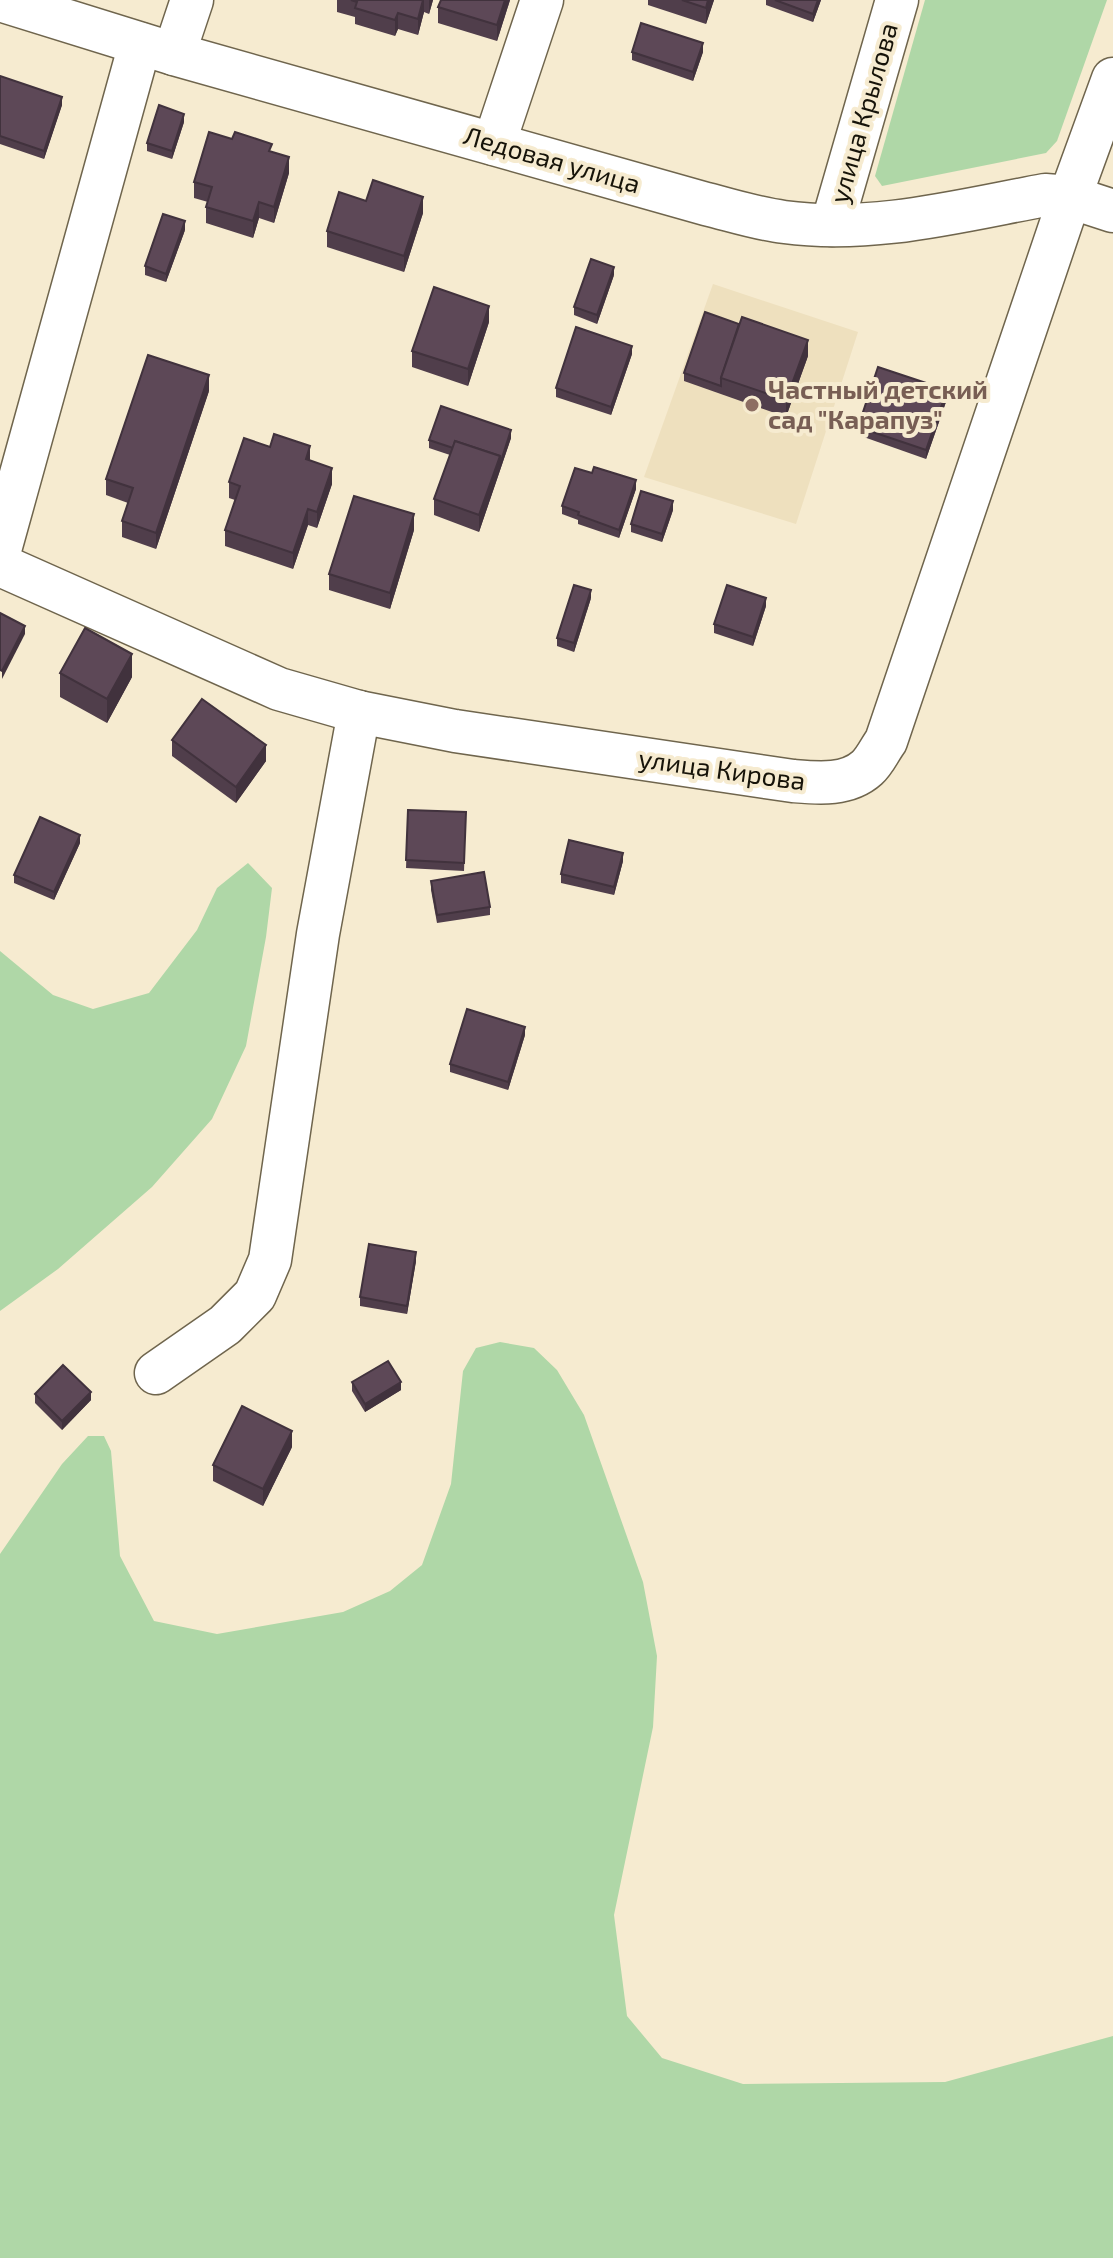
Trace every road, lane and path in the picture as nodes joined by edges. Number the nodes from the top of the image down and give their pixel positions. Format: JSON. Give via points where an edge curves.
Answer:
{"nodes":[{"id":1,"x":0,"y":0,"type":"edge"},
{"id":2,"x":192,"y":0,"type":"edge"},
{"id":3,"x":542,"y":0,"type":"edge"},
{"id":4,"x":897,"y":0,"type":"edge"},
{"id":5,"x":157,"y":49,"type":"junction"},
{"id":6,"x":1113,"y":79,"type":"edge"},
{"id":7,"x":494,"y":144,"type":"junction"},
{"id":8,"x":1070,"y":197,"type":"junction"},
{"id":9,"x":1113,"y":211,"type":"edge"},
{"id":10,"x":832,"y":225,"type":"junction"},
{"id":11,"x":0,"y":550,"type":"edge"},
{"id":12,"x":0,"y":565,"type":"edge"},
{"id":13,"x":359,"y":712,"type":"junction"},
{"id":14,"x":156,"y":1373,"type":"dead end"}],
"edges":[{"from":1,"to":5,"type":"street","name":"Ледовая улица"},
{"from":2,"to":5,"type":"street"},
{"from":3,"to":7,"type":"street"},
{"from":4,"to":10,"type":"street","name":"улица Крылова"},
{"from":5,"to":7,"type":"street","name":"Ледовая улица"},
{"from":5,"to":11,"type":"street"},
{"from":6,"to":8,"type":"street","name":"улица Кирова"},
{"from":7,"to":10,"type":"street","name":"Ледовая улица","via":[[706,204],[783,222]]},
{"from":8,"to":9,"type":"street","name":"Ледовая улица"},
{"from":8,"to":10,"type":"street","name":"Ледовая улица","via":[[1045,195],[886,225]]},
{"from":8,"to":13,"type":"street","name":"улица Кирова","via":[[886,741],[868,768],[845,781],[793,781]]},
{"from":12,"to":13,"type":"street","name":"улица Кирова","via":[[279,689]]},
{"from":13,"to":14,"type":"street","via":[[318,934],[270,1260],[255,1295],[225,1325]]}]}
